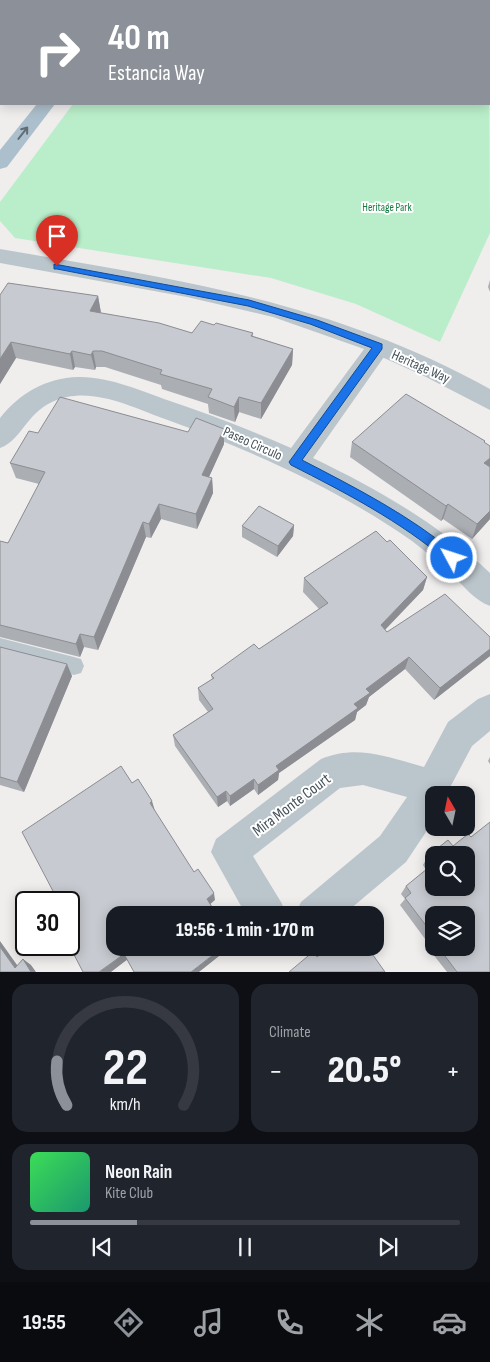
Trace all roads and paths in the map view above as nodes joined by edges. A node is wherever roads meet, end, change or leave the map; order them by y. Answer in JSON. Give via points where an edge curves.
{"nodes":[{"id":1,"x":45,"y":105,"type":"edge"},
{"id":2,"x":0,"y":163,"type":"edge"},
{"id":3,"x":0,"y":256,"type":"edge"},
{"id":4,"x":379,"y":347,"type":"junction"},
{"id":5,"x":490,"y":401,"type":"edge"},
{"id":6,"x":0,"y":438,"type":"edge"},
{"id":7,"x":295,"y":462,"type":"junction"},
{"id":8,"x":490,"y":593,"type":"edge"},
{"id":9,"x":0,"y":647,"type":"edge"},
{"id":10,"x":74,"y":666,"type":"dead end"},
{"id":11,"x":490,"y":710,"type":"edge"},
{"id":12,"x":432,"y":786,"type":"joint"},
{"id":13,"x":425,"y":800,"type":"edge"},
{"id":14,"x":262,"y":906,"type":"edge"},
{"id":15,"x":325,"y":906,"type":"edge"}],
"edges":[{"from":2,"to":1,"type":"main road","one_way":true},
{"from":3,"to":4,"type":"street","name":"Heritage Way","via":[[249,303],[313,322]]},
{"from":4,"to":5,"type":"street","name":"Heritage Way","via":[[458,382]]},
{"from":4,"to":7,"type":"street"},
{"from":6,"to":7,"type":"street","name":"Paseo Circulo","via":[[30,402],[61,388],[82,386],[163,408],[226,431]]},
{"from":7,"to":8,"type":"street","name":"Paseo Circulo","via":[[370,500],[423,534]]},
{"from":9,"to":10,"type":"lane"},
{"from":11,"to":12,"type":"street","via":[[460,734]]},
{"from":12,"to":14,"type":"street","name":"Mira Monte Court","via":[[364,768],[333,771],[229,852]]},
{"from":13,"to":15,"type":"street","via":[[393,849]]}]}
